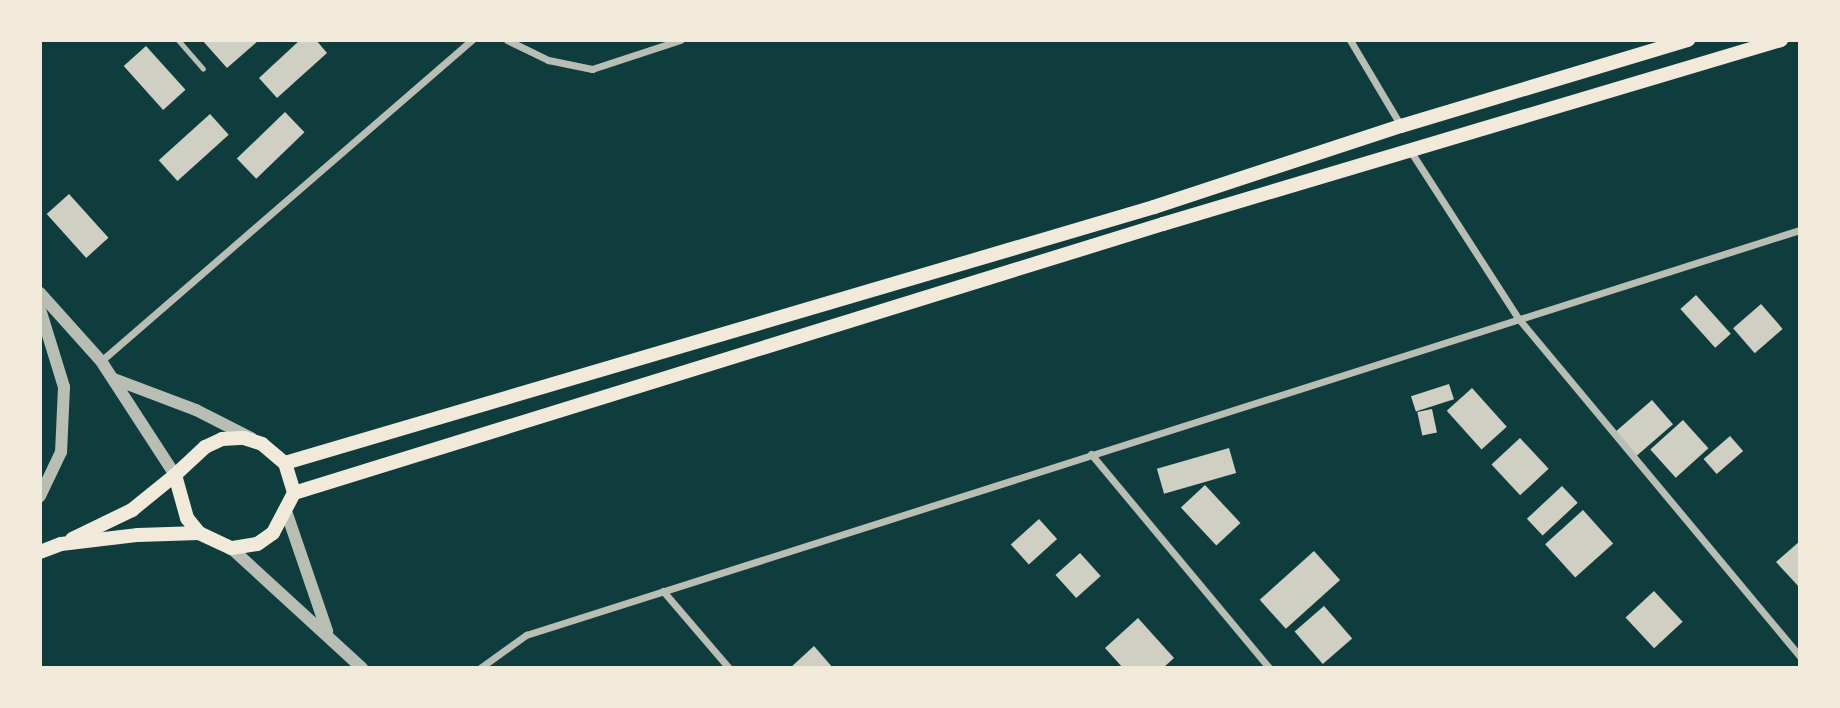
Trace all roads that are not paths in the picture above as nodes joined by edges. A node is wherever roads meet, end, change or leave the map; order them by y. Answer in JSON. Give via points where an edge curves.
{"nodes":[{"id":1,"x":178,"y":40,"type":"edge"},
{"id":2,"x":472,"y":40,"type":"edge"},
{"id":3,"x":508,"y":40,"type":"edge"},
{"id":4,"x":680,"y":40,"type":"edge"},
{"id":5,"x":1350,"y":40,"type":"edge"},
{"id":6,"x":1688,"y":40,"type":"edge"},
{"id":7,"x":1781,"y":40,"type":"edge"},
{"id":8,"x":203,"y":69,"type":"dead end"},
{"id":9,"x":1401,"y":126,"type":"junction"},
{"id":10,"x":1411,"y":152,"type":"junction"},
{"id":11,"x":1800,"y":230,"type":"edge"},
{"id":12,"x":40,"y":293,"type":"edge"},
{"id":13,"x":40,"y":309,"type":"edge"},
{"id":14,"x":1518,"y":318,"type":"junction"},
{"id":15,"x":102,"y":361,"type":"junction"},
{"id":16,"x":114,"y":379,"type":"junction"},
{"id":17,"x":262,"y":444,"type":"junction"},
{"id":18,"x":1091,"y":454,"type":"junction"},
{"id":19,"x":285,"y":464,"type":"junction"},
{"id":20,"x":175,"y":475,"type":"junction"},
{"id":21,"x":294,"y":493,"type":"junction"},
{"id":22,"x":40,"y":496,"type":"edge"},
{"id":23,"x":287,"y":514,"type":"junction"},
{"id":24,"x":199,"y":533,"type":"junction"},
{"id":25,"x":61,"y":544,"type":"junction"},
{"id":26,"x":231,"y":548,"type":"junction"},
{"id":27,"x":40,"y":552,"type":"edge"},
{"id":28,"x":663,"y":591,"type":"junction"},
{"id":29,"x":328,"y":634,"type":"junction"},
{"id":30,"x":1800,"y":656,"type":"edge"},
{"id":31,"x":362,"y":668,"type":"edge"},
{"id":32,"x":480,"y":668,"type":"edge"},
{"id":33,"x":729,"y":668,"type":"edge"},
{"id":34,"x":1269,"y":668,"type":"edge"}],
"edges":[{"from":1,"to":8,"type":"lane"},
{"from":2,"to":15,"type":"street"},
{"from":3,"to":4,"type":"street","via":[[548,60],[592,69]]},
{"from":5,"to":9,"type":"street"},
{"from":6,"to":9,"type":"main road"},
{"from":7,"to":10,"type":"main road"},
{"from":9,"to":19,"type":"main road","via":[[1154,207]]},
{"from":10,"to":14,"type":"street"},
{"from":10,"to":21,"type":"main road"},
{"from":11,"to":14,"type":"street"},
{"from":12,"to":15,"type":"street"},
{"from":13,"to":22,"type":"street","via":[[64,387],[61,452]]},
{"from":14,"to":18,"type":"street"},
{"from":14,"to":30,"type":"street"},
{"from":15,"to":16,"type":"street"},
{"from":16,"to":17,"type":"street","via":[[196,410]]},
{"from":16,"to":20,"type":"street"},
{"from":17,"to":19,"type":"main road"},
{"from":17,"to":20,"type":"main road","via":[[244,438],[222,439],[205,447]]},
{"from":18,"to":28,"type":"street"},
{"from":18,"to":34,"type":"street"},
{"from":19,"to":21,"type":"main road"},
{"from":20,"to":24,"type":"main road","via":[[187,518]]},
{"from":20,"to":25,"type":"main road","via":[[132,510]]},
{"from":21,"to":23,"type":"main road"},
{"from":23,"to":26,"type":"main road","via":[[273,533],[257,544]]},
{"from":23,"to":29,"type":"street"},
{"from":24,"to":25,"type":"main road"},
{"from":24,"to":26,"type":"main road"},
{"from":25,"to":27,"type":"main road"},
{"from":26,"to":29,"type":"street"},
{"from":28,"to":32,"type":"street","via":[[527,635]]},
{"from":28,"to":33,"type":"street"},
{"from":29,"to":31,"type":"street"}]}
